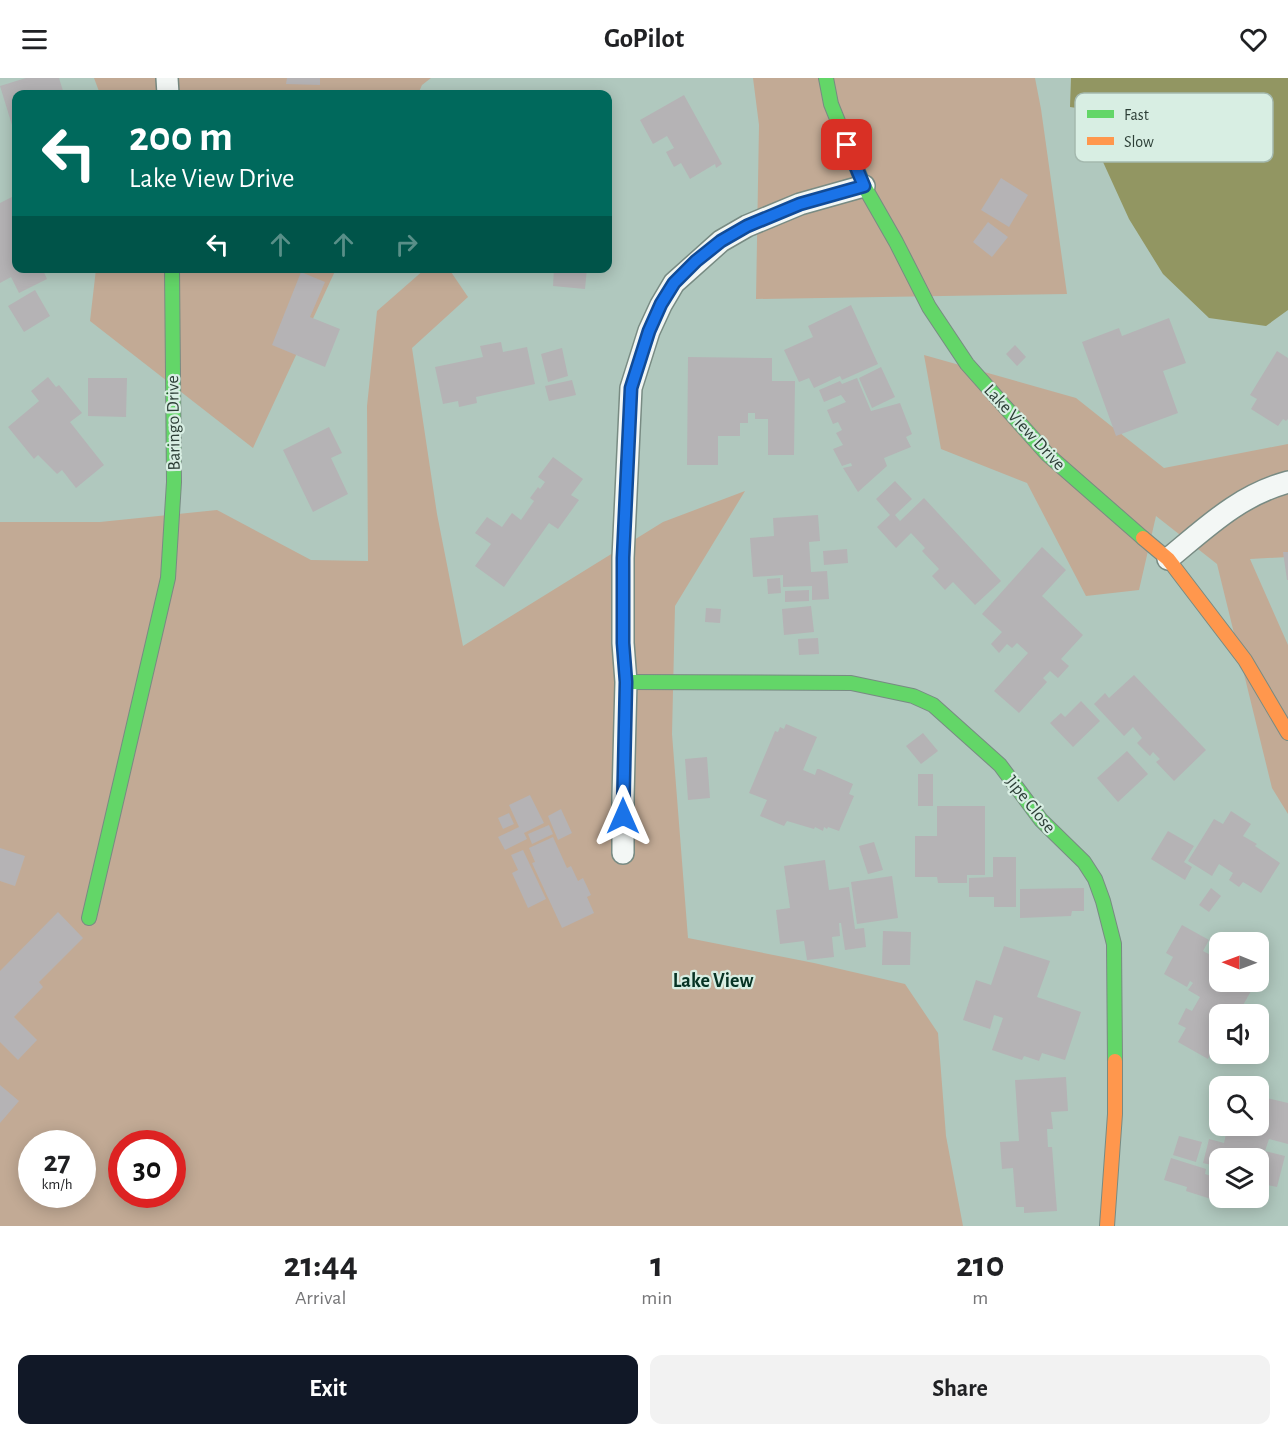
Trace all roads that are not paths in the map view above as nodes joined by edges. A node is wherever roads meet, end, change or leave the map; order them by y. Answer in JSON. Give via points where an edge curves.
{"nodes":[{"id":1,"x":826,"y":78,"type":"edge"},
{"id":2,"x":864,"y":186,"type":"junction"},
{"id":3,"x":172,"y":273,"type":"edge"},
{"id":4,"x":1288,"y":482,"type":"edge"},
{"id":5,"x":1168,"y":559,"type":"junction"},
{"id":6,"x":626,"y":682,"type":"junction"},
{"id":7,"x":1288,"y":733,"type":"edge"},
{"id":8,"x":623,"y":853,"type":"dead end"},
{"id":9,"x":89,"y":918,"type":"dead end"},
{"id":10,"x":1107,"y":1226,"type":"edge"}],
"edges":[{"from":1,"to":2,"type":"street","name":"Lake View Drive","via":[[831,104]]},
{"from":2,"to":5,"type":"street","name":"Lake View Drive","via":[[929,307],[967,364],[1047,454]]},
{"from":2,"to":6,"type":"street","via":[[800,204],[747,226],[696,261],[674,283],[661,304],[631,388],[623,558]]},
{"from":3,"to":9,"type":"street","name":"Baringo Drive","via":[[174,482],[168,578]]},
{"from":4,"to":5,"type":"street","via":[[1268,488],[1226,511]]},
{"from":5,"to":7,"type":"street","name":"Lake View Drive","via":[[1245,660]]},
{"from":6,"to":8,"type":"street"},
{"from":6,"to":10,"type":"street","name":"Jipe Close","via":[[850,683],[913,696],[933,705],[1000,765],[1041,819],[1084,862],[1095,879],[1108,918],[1114,944],[1115,1114]]}]}
